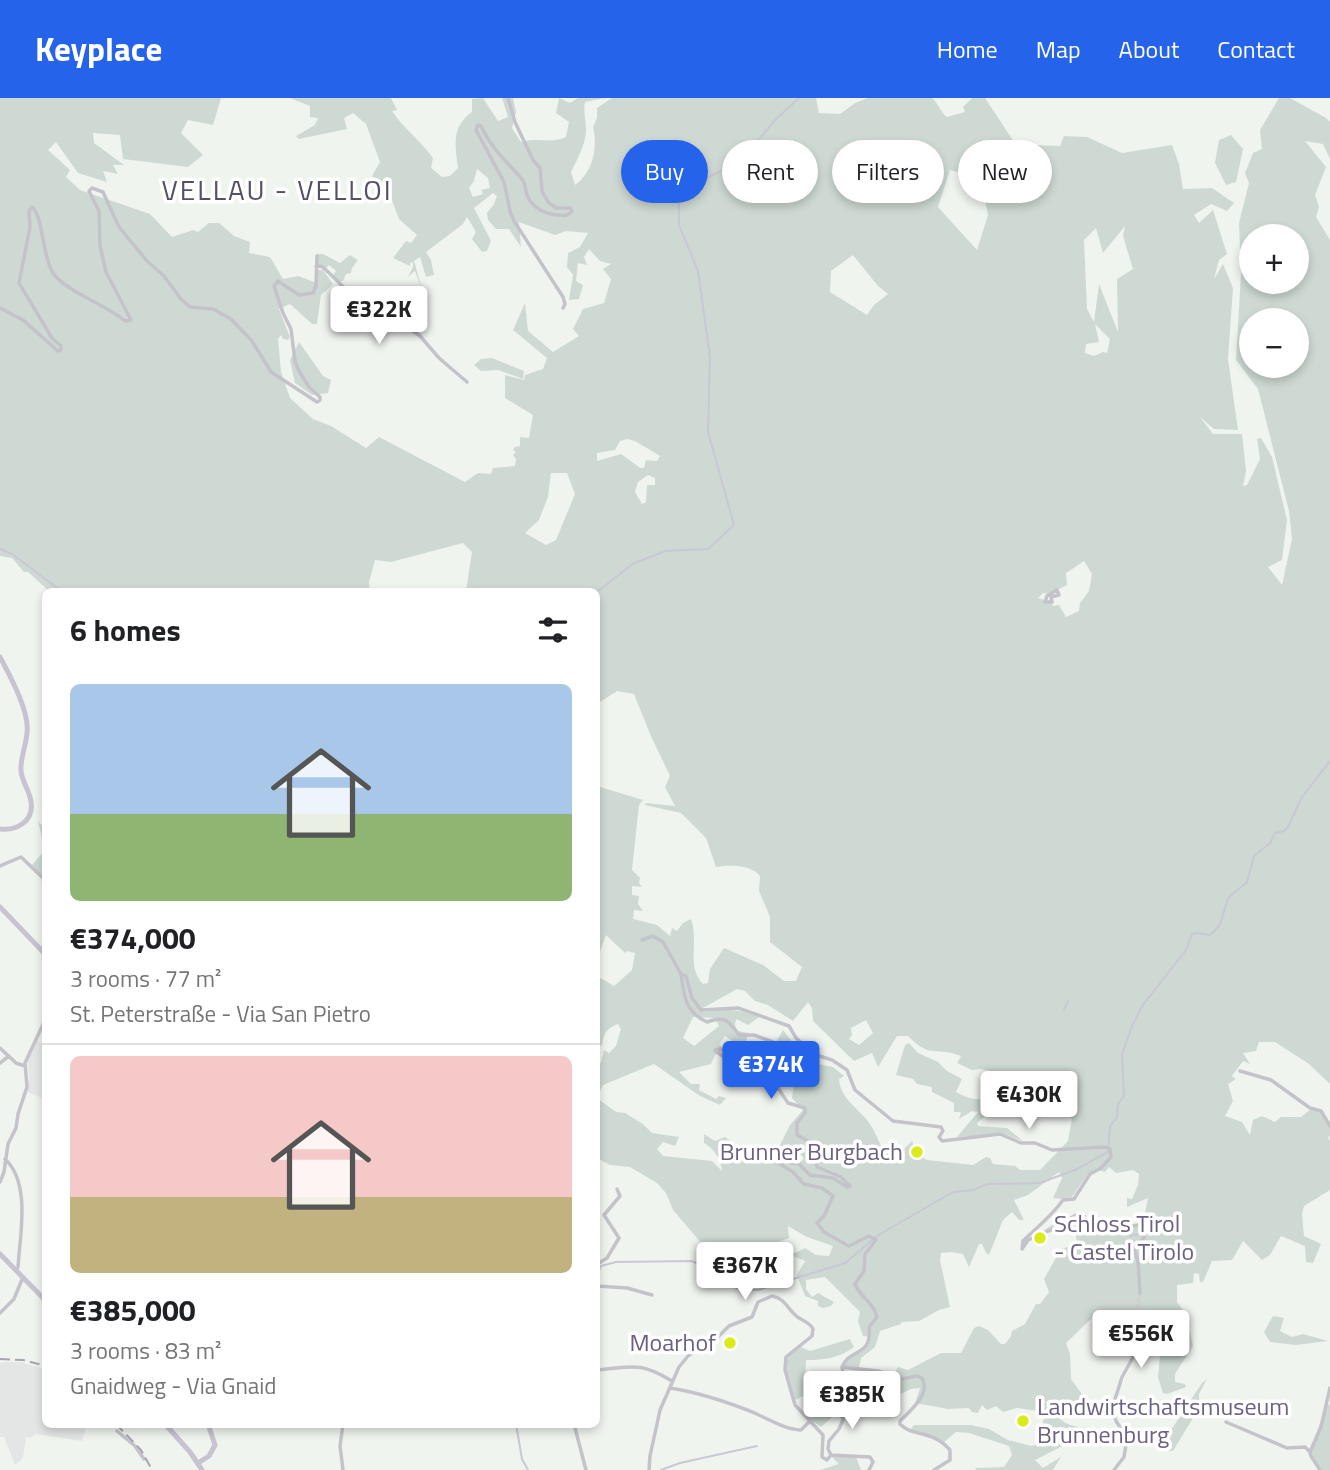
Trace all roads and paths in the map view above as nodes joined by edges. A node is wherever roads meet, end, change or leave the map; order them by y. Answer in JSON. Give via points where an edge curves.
{"nodes":[{"id":1,"x":508,"y":98,"type":"edge"},
{"id":2,"x":317,"y":256,"type":"dead end"},
{"id":3,"x":316,"y":267,"type":"junction"},
{"id":4,"x":0,"y":308,"type":"edge"},
{"id":5,"x":563,"y":308,"type":"dead end"},
{"id":6,"x":467,"y":382,"type":"dead end"},
{"id":7,"x":1052,"y":603,"type":"joint"},
{"id":8,"x":0,"y":657,"type":"edge"},
{"id":9,"x":0,"y":829,"type":"edge"},
{"id":10,"x":0,"y":866,"type":"edge"},
{"id":11,"x":42,"y":877,"type":"edge"},
{"id":12,"x":0,"y":907,"type":"edge"},
{"id":13,"x":642,"y":940,"type":"dead end"},
{"id":14,"x":42,"y":951,"type":"edge"},
{"id":15,"x":681,"y":974,"type":"junction"},
{"id":16,"x":42,"y":1027,"type":"edge"},
{"id":17,"x":0,"y":1048,"type":"edge"},
{"id":18,"x":9,"y":1056,"type":"junction"},
{"id":19,"x":0,"y":1063,"type":"edge"},
{"id":20,"x":25,"y":1066,"type":"junction"},
{"id":21,"x":1240,"y":1070,"type":"dead end"},
{"id":22,"x":1330,"y":1126,"type":"edge"},
{"id":23,"x":763,"y":1152,"type":"dead end"},
{"id":24,"x":774,"y":1155,"type":"junction"},
{"id":25,"x":5,"y":1159,"type":"junction"},
{"id":26,"x":0,"y":1182,"type":"edge"},
{"id":27,"x":617,"y":1189,"type":"dead end"},
{"id":28,"x":0,"y":1254,"type":"edge"},
{"id":29,"x":600,"y":1262,"type":"edge"},
{"id":30,"x":16,"y":1270,"type":"junction"},
{"id":31,"x":23,"y":1277,"type":"junction"},
{"id":32,"x":600,"y":1286,"type":"edge"},
{"id":33,"x":1140,"y":1293,"type":"tunnel mouth"},
{"id":34,"x":652,"y":1295,"type":"dead end"},
{"id":35,"x":42,"y":1297,"type":"edge"},
{"id":36,"x":0,"y":1313,"type":"edge"},
{"id":37,"x":1135,"y":1324,"type":"tunnel mouth"},
{"id":38,"x":842,"y":1367,"type":"junction"},
{"id":39,"x":600,"y":1370,"type":"edge"},
{"id":40,"x":672,"y":1381,"type":"junction"},
{"id":41,"x":670,"y":1388,"type":"junction"},
{"id":42,"x":1330,"y":1388,"type":"edge"},
{"id":43,"x":811,"y":1421,"type":"junction"},
{"id":44,"x":1226,"y":1422,"type":"dead end"},
{"id":45,"x":168,"y":1428,"type":"edge"},
{"id":46,"x":210,"y":1428,"type":"edge"},
{"id":47,"x":342,"y":1428,"type":"edge"},
{"id":48,"x":575,"y":1428,"type":"edge"},
{"id":49,"x":117,"y":1431,"type":"dead end"},
{"id":50,"x":1310,"y":1452,"type":"junction"},
{"id":51,"x":831,"y":1455,"type":"junction"},
{"id":52,"x":144,"y":1459,"type":"dead end"},
{"id":53,"x":198,"y":1463,"type":"junction"},
{"id":54,"x":202,"y":1470,"type":"edge"},
{"id":55,"x":343,"y":1470,"type":"edge"},
{"id":56,"x":586,"y":1470,"type":"edge"},
{"id":57,"x":649,"y":1470,"type":"edge"},
{"id":58,"x":869,"y":1470,"type":"edge"},
{"id":59,"x":934,"y":1470,"type":"edge"},
{"id":60,"x":1114,"y":1470,"type":"edge"},
{"id":61,"x":1320,"y":1470,"type":"edge"}],
"edges":[{"from":1,"to":5,"type":"street","via":[[515,122],[540,168],[544,195],[556,208],[570,208],[571,214],[544,213],[536,207],[524,182],[481,127],[476,130],[504,181],[514,221],[565,300]]},
{"from":2,"to":3,"type":"street"},
{"from":3,"to":4,"type":"street","via":[[313,293],[299,295],[278,281],[274,286],[291,329],[297,366],[320,397],[317,402],[271,372],[250,338],[231,319],[213,309],[190,307],[181,299],[119,227],[98,189],[89,191],[99,211],[102,257],[131,320],[125,321],[56,278],[32,207],[19,283],[61,350]]},
{"from":3,"to":6,"type":"street","via":[[325,269],[360,304],[381,334],[380,291],[396,319]]},
{"from":7,"to":7,"type":"street","via":[[1045,603],[1046,596],[1057,590],[1059,595],[1051,597]]},
{"from":8,"to":9,"type":"main road","via":[[26,716],[21,771],[32,804],[22,825]]},
{"from":10,"to":11,"type":"street","via":[[21,858]]},
{"from":12,"to":14,"type":"main road"},
{"from":13,"to":15,"type":"street","via":[[659,939]]},
{"from":15,"to":24,"type":"street","via":[[685,1002],[696,1016],[707,1022],[724,1020],[732,1023],[739,1035],[773,1042],[791,1065],[813,1080],[810,1083],[766,1057],[736,1058],[715,1049],[776,1085],[788,1103],[805,1108],[797,1122],[797,1136],[818,1146],[817,1167],[850,1185],[810,1175],[799,1164]]},
{"from":15,"to":33,"type":"street","via":[[701,1010],[738,1008],[789,1026],[816,1055],[847,1070],[855,1090],[893,1121],[942,1130],[942,1141],[1000,1134],[1052,1150],[1107,1148],[1111,1157],[1090,1174],[1074,1199],[1063,1200],[1023,1241],[1022,1249],[1028,1240],[1076,1214],[1085,1217],[1092,1229],[1136,1225],[1144,1236],[1134,1248]]},
{"from":16,"to":20,"type":"street"},
{"from":17,"to":18,"type":"street"},
{"from":18,"to":19,"type":"street"},
{"from":18,"to":20,"type":"street"},
{"from":20,"to":25,"type":"street","via":[[27,1087]]},
{"from":21,"to":22,"type":"street","via":[[1271,1080],[1321,1111]]},
{"from":23,"to":24,"type":"street"},
{"from":24,"to":38,"type":"street","via":[[773,1160],[804,1184],[833,1196],[817,1223],[824,1232],[849,1246],[874,1238],[855,1284],[877,1317],[870,1325],[867,1344]]},
{"from":25,"to":26,"type":"street"},
{"from":25,"to":30,"type":"street","via":[[16,1172],[21,1201]]},
{"from":27,"to":29,"type":"street","via":[[620,1196],[604,1215],[619,1238]]},
{"from":28,"to":30,"type":"main road"},
{"from":30,"to":31,"type":"main road"},
{"from":31,"to":35,"type":"main road"},
{"from":31,"to":36,"type":"street"},
{"from":32,"to":34,"type":"street"},
{"from":37,"to":60,"type":"street","via":[[1136,1352],[1112,1406],[1127,1438],[1124,1457]]},
{"from":38,"to":51,"type":"street","via":[[842,1424],[828,1444]]},
{"from":38,"to":59,"type":"street","via":[[902,1379],[922,1378],[923,1393],[900,1424],[933,1437],[950,1450],[950,1460]]},
{"from":39,"to":40,"type":"street","via":[[635,1366]]},
{"from":40,"to":41,"type":"street"},
{"from":40,"to":43,"type":"street","via":[[688,1356],[730,1326],[752,1317],[761,1299],[776,1296],[813,1329],[812,1336],[789,1353],[784,1363],[795,1405]]},
{"from":41,"to":43,"type":"street","via":[[733,1404],[787,1429],[802,1430]]},
{"from":41,"to":57,"type":"street","via":[[656,1425]]},
{"from":42,"to":50,"type":"street"},
{"from":43,"to":51,"type":"street","via":[[823,1435],[822,1457],[827,1460]]},
{"from":44,"to":50,"type":"street","via":[[1281,1446],[1305,1447]]},
{"from":45,"to":53,"type":"main road"},
{"from":46,"to":53,"type":"main road","via":[[214,1448]]},
{"from":47,"to":55,"type":"street"},
{"from":48,"to":56,"type":"street"},
{"from":49,"to":52,"type":"street"},
{"from":50,"to":61,"type":"street"},
{"from":51,"to":58,"type":"street","via":[[870,1457]]},
{"from":53,"to":54,"type":"main road"}]}
